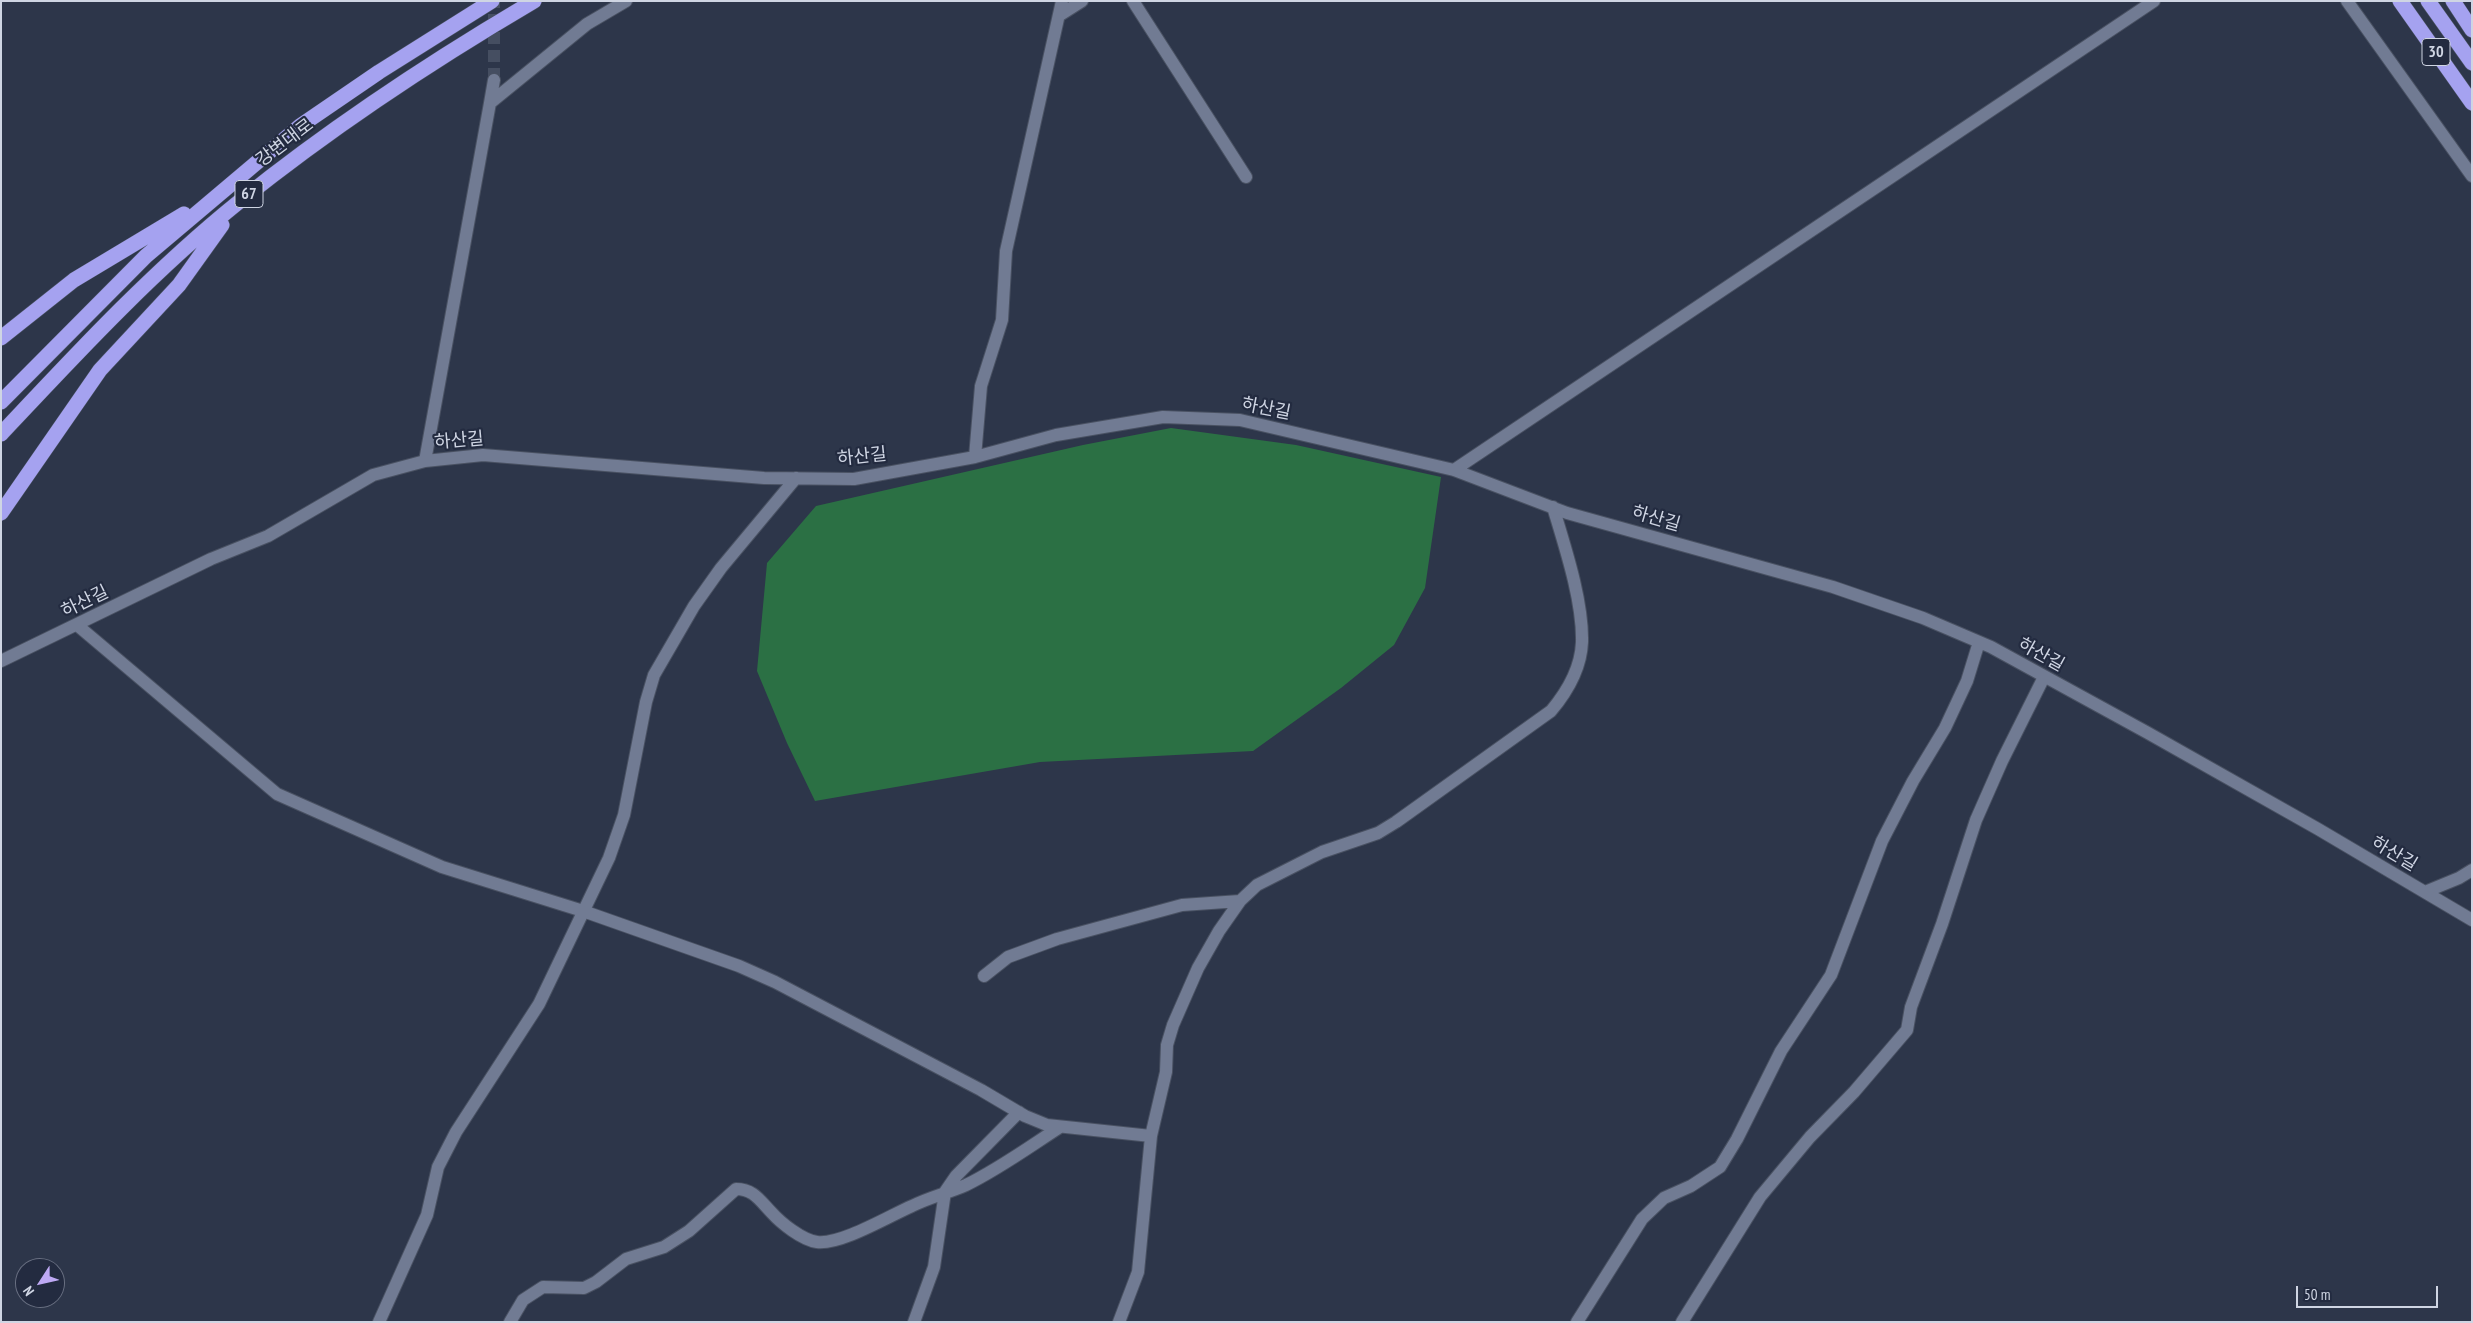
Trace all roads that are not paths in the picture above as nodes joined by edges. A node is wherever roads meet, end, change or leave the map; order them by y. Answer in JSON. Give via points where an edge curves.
{"nodes":[{"id":1,"x":492,"y":1,"type":"edge"},
{"id":2,"x":534,"y":1,"type":"edge"},
{"id":3,"x":626,"y":1,"type":"edge"},
{"id":4,"x":1062,"y":1,"type":"edge"},
{"id":5,"x":1082,"y":1,"type":"edge"},
{"id":6,"x":1133,"y":1,"type":"edge"},
{"id":7,"x":2154,"y":1,"type":"edge"},
{"id":8,"x":2347,"y":1,"type":"edge"},
{"id":9,"x":2400,"y":1,"type":"edge"},
{"id":10,"x":2428,"y":1,"type":"edge"},
{"id":11,"x":2453,"y":1,"type":"edge"},
{"id":12,"x":1060,"y":15,"type":"junction"},
{"id":13,"x":2472,"y":30,"type":"edge"},
{"id":14,"x":2472,"y":63,"type":"edge"},
{"id":15,"x":494,"y":80,"type":"tunnel mouth"},
{"id":16,"x":490,"y":103,"type":"junction"},
{"id":17,"x":2472,"y":103,"type":"edge"},
{"id":18,"x":2472,"y":176,"type":"edge"},
{"id":19,"x":1246,"y":177,"type":"dead end"},
{"id":20,"x":222,"y":192,"type":"junction"},
{"id":21,"x":239,"y":202,"type":"junction"},
{"id":22,"x":1,"y":338,"type":"edge"},
{"id":23,"x":1,"y":402,"type":"edge"},
{"id":24,"x":1,"y":434,"type":"edge"},
{"id":25,"x":975,"y":457,"type":"junction"},
{"id":26,"x":426,"y":461,"type":"junction"},
{"id":27,"x":1454,"y":470,"type":"junction"},
{"id":28,"x":796,"y":478,"type":"junction"},
{"id":29,"x":1553,"y":507,"type":"junction"},
{"id":30,"x":1,"y":512,"type":"edge"},
{"id":31,"x":77,"y":625,"type":"junction"},
{"id":32,"x":1979,"y":642,"type":"junction"},
{"id":33,"x":1,"y":660,"type":"edge"},
{"id":34,"x":2044,"y":677,"type":"junction"},
{"id":35,"x":2472,"y":870,"type":"edge"},
{"id":36,"x":2425,"y":892,"type":"junction"},
{"id":37,"x":1240,"y":901,"type":"junction"},
{"id":38,"x":583,"y":911,"type":"junction"},
{"id":39,"x":2472,"y":920,"type":"edge"},
{"id":40,"x":984,"y":976,"type":"dead end"},
{"id":41,"x":1018,"y":1112,"type":"junction"},
{"id":42,"x":1060,"y":1127,"type":"junction"},
{"id":43,"x":1151,"y":1136,"type":"junction"},
{"id":44,"x":945,"y":1192,"type":"junction"},
{"id":45,"x":379,"y":1322,"type":"edge"},
{"id":46,"x":510,"y":1322,"type":"edge"},
{"id":47,"x":914,"y":1322,"type":"edge"},
{"id":48,"x":1119,"y":1322,"type":"edge"},
{"id":49,"x":1577,"y":1322,"type":"edge"},
{"id":50,"x":1682,"y":1322,"type":"edge"}],
"edges":[{"from":1,"to":20,"type":"highway","name":"강변대로","number":"67","via":[[300,126]]},
{"from":2,"to":21,"type":"highway","name":"강변대로","number":"67","via":[[395,88],[313,144]]},
{"from":3,"to":16,"type":"street","via":[[587,24]]},
{"from":4,"to":12,"type":"street"},
{"from":5,"to":12,"type":"street"},
{"from":6,"to":19,"type":"street"},
{"from":7,"to":27,"type":"street"},
{"from":8,"to":18,"type":"street"},
{"from":9,"to":17,"type":"highway","number":"30"},
{"from":10,"to":14,"type":"highway","number":"30"},
{"from":11,"to":13,"type":"highway"},
{"from":12,"to":25,"type":"street","via":[[1006,251],[1002,320],[980,386]]},
{"from":15,"to":16,"type":"street"},
{"from":16,"to":26,"type":"street"},
{"from":20,"to":22,"type":"highway","via":[[74,280]]},
{"from":20,"to":23,"type":"highway","name":"강변대로","number":"67","via":[[146,256]]},
{"from":21,"to":24,"type":"highway","name":"강변대로","number":"67","via":[[105,323]]},
{"from":21,"to":30,"type":"highway","via":[[178,285],[100,370]]},
{"from":25,"to":27,"type":"street","name":"하산길","via":[[1056,435],[1163,417],[1240,420]]},
{"from":25,"to":28,"type":"street","name":"하산길","via":[[854,479]]},
{"from":26,"to":28,"type":"street","name":"하산길","via":[[483,455]]},
{"from":26,"to":31,"type":"street","name":"하산길","via":[[373,474],[268,536],[211,559]]},
{"from":27,"to":29,"type":"street","name":"하산길"},
{"from":28,"to":38,"type":"street","via":[[710,583],[654,675],[624,815],[609,858]]},
{"from":29,"to":32,"type":"street","name":"하산길","via":[[1833,587],[1923,618]]},
{"from":29,"to":37,"type":"street","via":[[1568,559],[1582,643],[1567,691],[1551,711],[1396,822],[1378,833],[1322,852],[1286,870],[1257,885]]},
{"from":31,"to":33,"type":"street","name":"하산길"},
{"from":31,"to":38,"type":"street","via":[[277,794],[442,867]]},
{"from":32,"to":34,"type":"street","name":"하산길"},
{"from":32,"to":49,"type":"street","via":[[1967,681],[1945,728],[1882,840],[1831,975],[1781,1051],[1720,1167],[1691,1186],[1664,1198],[1642,1219]]},
{"from":34,"to":36,"type":"street","name":"하산길","via":[[2301,819]]},
{"from":34,"to":50,"type":"street","via":[[1976,820],[1911,1007],[1907,1030],[1760,1197]]},
{"from":35,"to":36,"type":"street"},
{"from":36,"to":39,"type":"street","name":"하산길"},
{"from":37,"to":40,"type":"street","via":[[1182,905],[1057,939],[1008,957]]},
{"from":37,"to":43,"type":"street","via":[[1198,968],[1173,1025]]},
{"from":38,"to":41,"type":"street","via":[[739,966],[775,982]]},
{"from":38,"to":45,"type":"street","via":[[539,1004],[456,1132],[438,1166],[427,1215]]},
{"from":41,"to":42,"type":"street"},
{"from":41,"to":44,"type":"street","via":[[956,1176]]},
{"from":42,"to":43,"type":"street"},
{"from":42,"to":44,"type":"street","via":[[997,1169]]},
{"from":43,"to":48,"type":"street","via":[[1138,1272]]},
{"from":44,"to":46,"type":"street","via":[[870,1227],[816,1242],[773,1215],[756,1194],[746,1189],[736,1190],[688,1232],[664,1247],[626,1259],[584,1288],[543,1288],[523,1300]]},
{"from":44,"to":47,"type":"street","via":[[934,1267]]}]}
